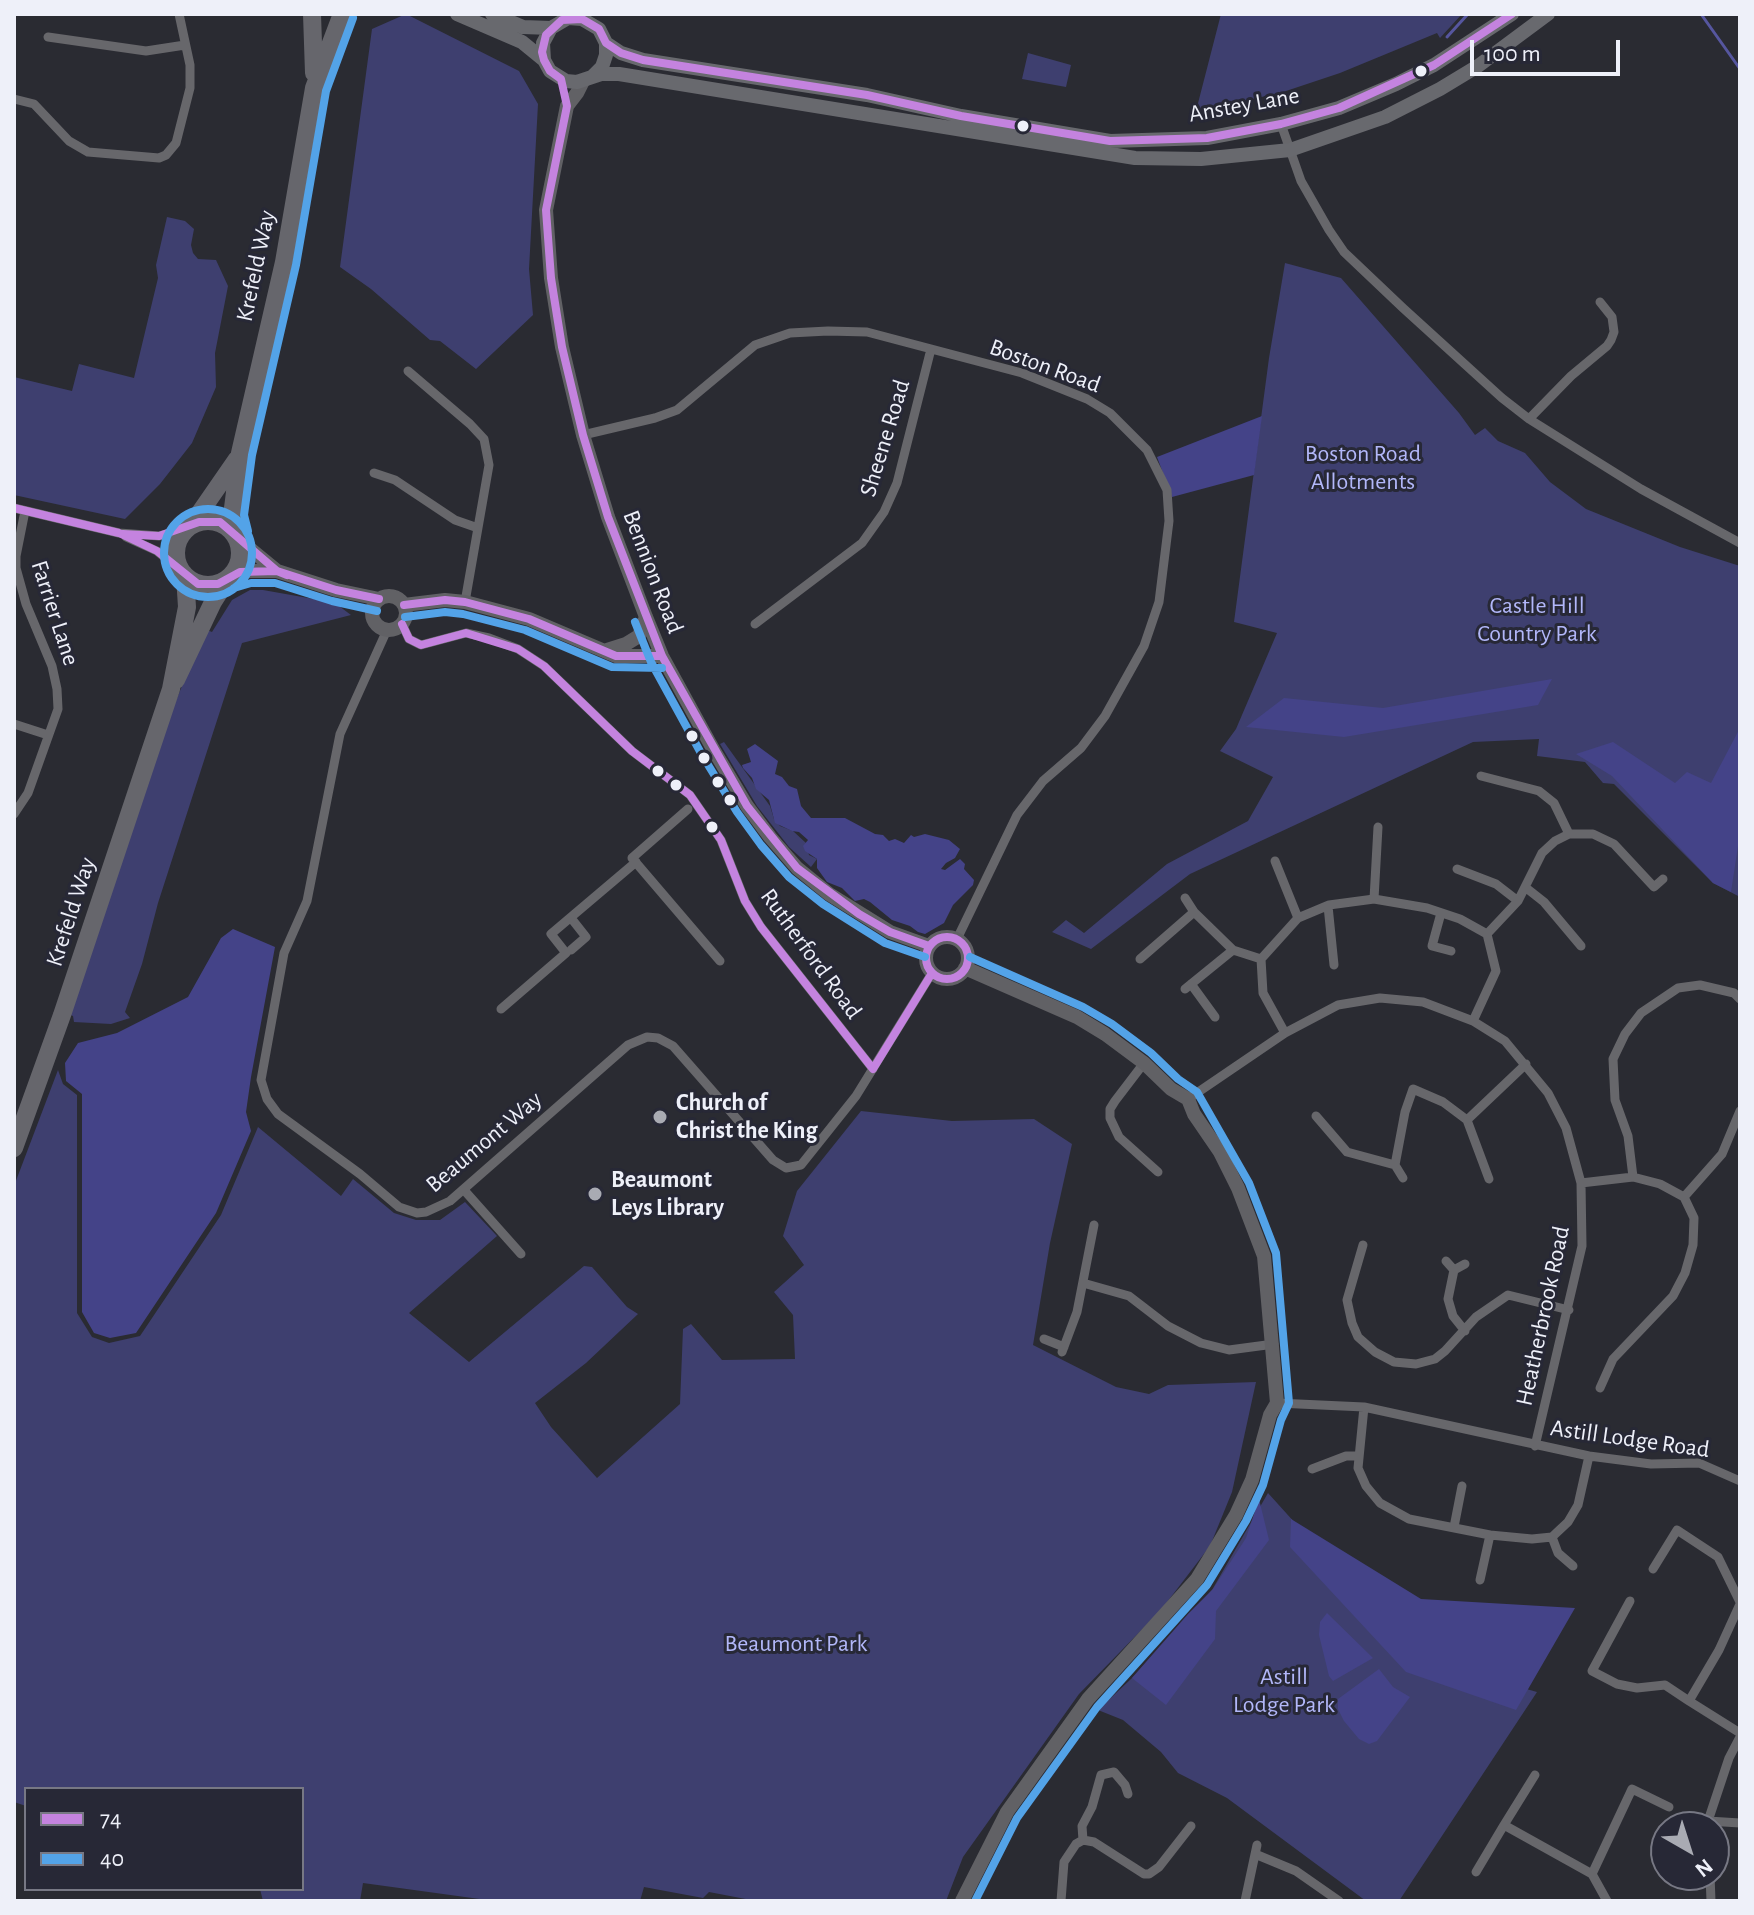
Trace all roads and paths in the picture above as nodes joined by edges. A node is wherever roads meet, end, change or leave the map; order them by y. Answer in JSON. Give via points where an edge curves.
{"nodes":[{"id":1,"x":179,"y":14,"type":"edge"},
{"id":2,"x":312,"y":14,"type":"edge"},
{"id":3,"x":342,"y":14,"type":"edge"},
{"id":4,"x":457,"y":14,"type":"edge"},
{"id":5,"x":492,"y":14,"type":"edge"},
{"id":6,"x":1512,"y":14,"type":"edge"},
{"id":7,"x":1548,"y":14,"type":"edge"},
{"id":8,"x":551,"y":28,"type":"junction"},
{"id":9,"x":48,"y":37,"type":"dead end"},
{"id":10,"x":606,"y":43,"type":"junction"},
{"id":11,"x":185,"y":45,"type":"junction"},
{"id":12,"x":544,"y":60,"type":"junction"},
{"id":13,"x":561,"y":79,"type":"junction"},
{"id":14,"x":588,"y":79,"type":"junction"},
{"id":15,"x":314,"y":88,"type":"junction"},
{"id":16,"x":14,"y":99,"type":"edge"},
{"id":17,"x":567,"y":106,"type":"junction"},
{"id":18,"x":1281,"y":124,"type":"junction"},
{"id":19,"x":1290,"y":150,"type":"junction"},
{"id":20,"x":1600,"y":302,"type":"dead end"},
{"id":21,"x":931,"y":349,"type":"junction"},
{"id":22,"x":408,"y":371,"type":"dead end"},
{"id":23,"x":1529,"y":419,"type":"junction"},
{"id":24,"x":583,"y":435,"type":"junction"},
{"id":25,"x":240,"y":453,"type":"junction"},
{"id":26,"x":374,"y":473,"type":"dead end"},
{"id":27,"x":19,"y":510,"type":"edge"},
{"id":28,"x":190,"y":526,"type":"junction"},
{"id":29,"x":478,"y":528,"type":"junction"},
{"id":30,"x":119,"y":533,"type":"junction"},
{"id":31,"x":237,"y":536,"type":"junction"},
{"id":32,"x":1740,"y":543,"type":"edge"},
{"id":33,"x":277,"y":571,"type":"junction"},
{"id":34,"x":183,"y":573,"type":"junction"},
{"id":35,"x":229,"y":578,"type":"junction"},
{"id":36,"x":465,"y":602,"type":"junction"},
{"id":37,"x":26,"y":604,"type":"junction"},
{"id":38,"x":375,"y":604,"type":"junction"},
{"id":39,"x":404,"y":605,"type":"junction"},
{"id":40,"x":14,"y":609,"type":"edge"},
{"id":41,"x":646,"y":617,"type":"junction"},
{"id":42,"x":402,"y":624,"type":"junction"},
{"id":43,"x":755,"y":624,"type":"dead end"},
{"id":44,"x":387,"y":630,"type":"junction"},
{"id":45,"x":603,"y":651,"type":"junction"},
{"id":46,"x":662,"y":656,"type":"junction"},
{"id":47,"x":171,"y":689,"type":"junction"},
{"id":48,"x":14,"y":724,"type":"edge"},
{"id":49,"x":48,"y":735,"type":"junction"},
{"id":50,"x":1481,"y":776,"type":"dead end"},
{"id":51,"x":688,"y":809,"type":"dead end"},
{"id":52,"x":14,"y":814,"type":"edge"},
{"id":53,"x":1378,"y":827,"type":"dead end"},
{"id":54,"x":1569,"y":834,"type":"junction"},
{"id":55,"x":1275,"y":861,"type":"dead end"},
{"id":56,"x":636,"y":862,"type":"junction"},
{"id":57,"x":1457,"y":869,"type":"dead end"},
{"id":58,"x":1663,"y":879,"type":"dead end"},
{"id":59,"x":1525,"y":887,"type":"junction"},
{"id":60,"x":1185,"y":898,"type":"dead end"},
{"id":61,"x":1374,"y":899,"type":"junction"},
{"id":62,"x":1518,"y":901,"type":"junction"},
{"id":63,"x":1328,"y":906,"type":"junction"},
{"id":64,"x":1194,"y":912,"type":"junction"},
{"id":65,"x":1441,"y":913,"type":"junction"},
{"id":66,"x":571,"y":918,"type":"junction"},
{"id":67,"x":1298,"y":918,"type":"junction"},
{"id":68,"x":1487,"y":934,"type":"junction"},
{"id":69,"x":957,"y":939,"type":"junction"},
{"id":70,"x":929,"y":946,"type":"junction"},
{"id":71,"x":1581,"y":946,"type":"dead end"},
{"id":72,"x":571,"y":950,"type":"dead end"},
{"id":73,"x":1233,"y":950,"type":"junction"},
{"id":74,"x":1451,"y":951,"type":"dead end"},
{"id":75,"x":1140,"y":959,"type":"dead end"},
{"id":76,"x":1261,"y":959,"type":"junction"},
{"id":77,"x":720,"y":961,"type":"dead end"},
{"id":78,"x":1334,"y":965,"type":"dead end"},
{"id":79,"x":965,"y":968,"type":"junction"},
{"id":80,"x":932,"y":973,"type":"junction"},
{"id":81,"x":1740,"y":999,"type":"edge"},
{"id":82,"x":501,"y":1009,"type":"dead end"},
{"id":83,"x":1215,"y":1017,"type":"dead end"},
{"id":84,"x":1473,"y":1021,"type":"junction"},
{"id":85,"x":1285,"y":1033,"type":"junction"},
{"id":86,"x":1144,"y":1063,"type":"junction"},
{"id":87,"x":1526,"y":1064,"type":"junction"},
{"id":88,"x":873,"y":1069,"type":"junction"},
{"id":89,"x":1188,"y":1099,"type":"junction"},
{"id":90,"x":1740,"y":1111,"type":"edge"},
{"id":91,"x":1316,"y":1116,"type":"dead end"},
{"id":92,"x":1467,"y":1120,"type":"junction"},
{"id":93,"x":14,"y":1148,"type":"edge"},
{"id":94,"x":1395,"y":1165,"type":"junction"},
{"id":95,"x":1158,"y":1172,"type":"dead end"},
{"id":96,"x":1633,"y":1177,"type":"junction"},
{"id":97,"x":1403,"y":1178,"type":"dead end"},
{"id":98,"x":1489,"y":1179,"type":"dead end"},
{"id":99,"x":1581,"y":1183,"type":"junction"},
{"id":100,"x":464,"y":1190,"type":"junction"},
{"id":101,"x":1684,"y":1197,"type":"junction"},
{"id":102,"x":1094,"y":1225,"type":"dead end"},
{"id":103,"x":1363,"y":1245,"type":"dead end"},
{"id":104,"x":521,"y":1254,"type":"dead end"},
{"id":105,"x":1446,"y":1261,"type":"dead end"},
{"id":106,"x":1465,"y":1264,"type":"dead end"},
{"id":107,"x":1454,"y":1270,"type":"junction"},
{"id":108,"x":1083,"y":1283,"type":"junction"},
{"id":109,"x":1569,"y":1310,"type":"junction"},
{"id":110,"x":1465,"y":1331,"type":"junction"},
{"id":111,"x":1044,"y":1339,"type":"dead end"},
{"id":112,"x":1274,"y":1344,"type":"junction"},
{"id":113,"x":1600,"y":1388,"type":"dead end"},
{"id":114,"x":1277,"y":1403,"type":"junction"},
{"id":115,"x":1364,"y":1407,"type":"junction"},
{"id":116,"x":1535,"y":1446,"type":"junction"},
{"id":117,"x":1358,"y":1456,"type":"junction"},
{"id":118,"x":1589,"y":1456,"type":"junction"},
{"id":119,"x":1312,"y":1469,"type":"dead end"},
{"id":120,"x":1740,"y":1481,"type":"edge"},
{"id":121,"x":1462,"y":1486,"type":"dead end"},
{"id":122,"x":1454,"y":1527,"type":"junction"},
{"id":123,"x":1490,"y":1535,"type":"junction"},
{"id":124,"x":1552,"y":1537,"type":"junction"},
{"id":125,"x":1573,"y":1566,"type":"dead end"},
{"id":126,"x":1653,"y":1569,"type":"dead end"},
{"id":127,"x":1480,"y":1580,"type":"dead end"},
{"id":128,"x":1630,"y":1601,"type":"dead end"},
{"id":129,"x":1740,"y":1603,"type":"edge"},
{"id":130,"x":1689,"y":1701,"type":"junction"},
{"id":131,"x":1740,"y":1735,"type":"edge"},
{"id":132,"x":1535,"y":1775,"type":"dead end"},
{"id":133,"x":1128,"y":1794,"type":"dead end"},
{"id":134,"x":1669,"y":1807,"type":"dead end"},
{"id":135,"x":1712,"y":1811,"type":"edge"},
{"id":136,"x":1504,"y":1825,"type":"junction"},
{"id":137,"x":1191,"y":1826,"type":"dead end"},
{"id":138,"x":1083,"y":1840,"type":"junction"},
{"id":139,"x":1476,"y":1872,"type":"dead end"},
{"id":140,"x":1592,"y":1874,"type":"junction"},
{"id":141,"x":965,"y":1896,"type":"edge"},
{"id":142,"x":1061,"y":1901,"type":"edge"},
{"id":143,"x":1245,"y":1901,"type":"edge"},
{"id":144,"x":1339,"y":1901,"type":"edge"},
{"id":145,"x":1607,"y":1901,"type":"edge"}],
"edges":[{"from":1,"to":11,"type":"street"},
{"from":2,"to":15,"type":"highway","name":"Krefeld Way"},
{"from":3,"to":15,"type":"highway","name":"Krefeld Way"},
{"from":4,"to":12,"type":"main road","via":[[522,42]]},
{"from":5,"to":8,"type":"main road","via":[[523,27]]},
{"from":6,"to":18,"type":"main road","name":"Anstey Lane","via":[[1396,84]]},
{"from":7,"to":19,"type":"main road","name":"Anstey Lane","via":[[1440,89],[1385,117]]},
{"from":8,"to":10,"type":"main road","via":[[562,20],[582,19],[599,29]]},
{"from":8,"to":12,"type":"main road","via":[[543,43]]},
{"from":9,"to":11,"type":"street","via":[[146,51]]},
{"from":10,"to":14,"type":"main road","via":[[602,67]]},
{"from":10,"to":18,"type":"main road","name":"Anstey Lane","via":[[643,60],[1110,141],[1207,138]]},
{"from":11,"to":16,"type":"street","via":[[190,88],[176,143],[159,158],[77,148],[34,104]]},
{"from":12,"to":13,"type":"main road"},
{"from":13,"to":14,"type":"main road","name":"Anstey Lane"},
{"from":13,"to":17,"type":"street","name":"Bennion Road"},
{"from":14,"to":17,"type":"street","name":"Bennion Road"},
{"from":14,"to":19,"type":"main road","name":"Anstey Lane","via":[[619,74],[1135,158],[1201,159]]},
{"from":15,"to":25,"type":"highway","name":"Krefeld Way","via":[[284,262]]},
{"from":17,"to":24,"type":"street","name":"Bennion Road","via":[[546,210],[547,245],[562,347]]},
{"from":18,"to":19,"type":"street"},
{"from":19,"to":23,"type":"street","via":[[1306,191],[1344,252]]},
{"from":20,"to":23,"type":"street","via":[[1612,317],[1611,340]]},
{"from":21,"to":24,"type":"street","name":"Boston Road","via":[[867,332],[790,333],[755,345],[677,410]]},
{"from":21,"to":43,"type":"street","name":"Sheene Road","via":[[897,483],[884,512],[862,543]]},
{"from":21,"to":69,"type":"street","name":"Boston Road","via":[[1022,373],[1110,413],[1147,450],[1169,501],[1159,602],[1144,646],[1081,748],[1043,781],[1017,815]]},
{"from":22,"to":29,"type":"street","via":[[484,439],[489,465]]},
{"from":23,"to":32,"type":"street"},
{"from":24,"to":41,"type":"street","name":"Bennion Road"},
{"from":25,"to":28,"type":"highway","name":"Krefeld Way"},
{"from":25,"to":31,"type":"highway","name":"Krefeld Way","via":[[232,516]]},
{"from":26,"to":29,"type":"street"},
{"from":27,"to":30,"type":"street"},
{"from":27,"to":37,"type":"street","name":"Farrier Lane","via":[[16,556]]},
{"from":28,"to":30,"type":"street","via":[[159,536]]},
{"from":28,"to":31,"type":"highway","via":[[211,520]]},
{"from":28,"to":34,"type":"highway","via":[[177,545]]},
{"from":29,"to":36,"type":"street"},
{"from":30,"to":34,"type":"street","via":[[157,551]]},
{"from":31,"to":33,"type":"street"},
{"from":31,"to":35,"type":"highway","via":[[240,563]]},
{"from":33,"to":35,"type":"street","via":[[240,572]]},
{"from":33,"to":38,"type":"street"},
{"from":34,"to":35,"type":"highway","via":[[209,586]]},
{"from":34,"to":47,"type":"highway","name":"Krefeld Way","via":[[187,607]]},
{"from":35,"to":47,"type":"highway","name":"Krefeld Way"},
{"from":36,"to":39,"type":"street"},
{"from":36,"to":45,"type":"street","via":[[529,619]]},
{"from":37,"to":40,"type":"street"},
{"from":37,"to":49,"type":"street","name":"Farrier Lane","via":[[57,689],[58,709]]},
{"from":38,"to":39,"type":"street","via":[[389,595]]},
{"from":38,"to":44,"type":"street","via":[[375,622]]},
{"from":39,"to":42,"type":"street"},
{"from":41,"to":45,"type":"street","via":[[639,636]]},
{"from":41,"to":46,"type":"street","name":"Bennion Road"},
{"from":42,"to":44,"type":"street"},
{"from":42,"to":88,"type":"street","name":"Rutherford Road","via":[[409,639],[421,645],[466,633],[518,649],[690,795],[721,840],[761,927]]},
{"from":44,"to":100,"type":"street","name":"Beaumont Way","via":[[340,734],[307,901],[284,953],[261,1080],[278,1114],[399,1207],[426,1212]]},
{"from":45,"to":46,"type":"street"},
{"from":46,"to":70,"type":"street","name":"Bennion Road","via":[[747,806],[797,868],[869,920]]},
{"from":47,"to":93,"type":"highway","name":"Krefeld Way"},
{"from":48,"to":49,"type":"street"},
{"from":49,"to":52,"type":"street","name":"Farrier Lane","via":[[28,793]]},
{"from":50,"to":54,"type":"street","via":[[1539,791],[1554,803]]},
{"from":51,"to":56,"type":"street","via":[[632,858]]},
{"from":53,"to":61,"type":"street"},
{"from":54,"to":58,"type":"street","via":[[1593,834],[1614,844],[1654,887]]},
{"from":54,"to":59,"type":"street","via":[[1542,853]]},
{"from":55,"to":67,"type":"street"},
{"from":56,"to":66,"type":"street"},
{"from":56,"to":77,"type":"street"},
{"from":57,"to":62,"type":"street","via":[[1496,884]]},
{"from":59,"to":62,"type":"street"},
{"from":59,"to":71,"type":"street"},
{"from":60,"to":64,"type":"street"},
{"from":61,"to":63,"type":"street"},
{"from":61,"to":65,"type":"street"},
{"from":62,"to":68,"type":"street"},
{"from":63,"to":67,"type":"street"},
{"from":63,"to":78,"type":"street"},
{"from":64,"to":73,"type":"street"},
{"from":64,"to":75,"type":"street"},
{"from":65,"to":68,"type":"street"},
{"from":65,"to":74,"type":"street","via":[[1432,946]]},
{"from":66,"to":72,"type":"street","via":[[586,937]]},
{"from":66,"to":82,"type":"street","via":[[551,934],[566,953]]},
{"from":67,"to":76,"type":"street"},
{"from":68,"to":84,"type":"street","via":[[1496,971]]},
{"from":69,"to":70,"type":"street","via":[[939,938]]},
{"from":69,"to":79,"type":"street","via":[[968,955]]},
{"from":70,"to":80,"type":"street","via":[[926,960]]},
{"from":73,"to":76,"type":"street"},
{"from":73,"to":83,"type":"street","via":[[1188,987]]},
{"from":76,"to":85,"type":"street","via":[[1263,993]]},
{"from":79,"to":80,"type":"street","via":[[950,979]]},
{"from":79,"to":86,"type":"street","via":[[1077,1017]]},
{"from":80,"to":88,"type":"street","name":"Beaumont Way"},
{"from":81,"to":96,"type":"street","via":[[1700,985],[1678,988],[1641,1013],[1625,1034],[1613,1059],[1615,1100],[1628,1136]]},
{"from":84,"to":85,"type":"street","name":"Heatherbrook Road","via":[[1423,1002],[1380,998],[1338,1005]]},
{"from":84,"to":87,"type":"street","name":"Heatherbrook Road","via":[[1505,1041]]},
{"from":85,"to":89,"type":"street","name":"Heatherbrook Road"},
{"from":86,"to":89,"type":"street"},
{"from":86,"to":95,"type":"street","via":[[1110,1109],[1110,1118],[1119,1137]]},
{"from":87,"to":92,"type":"street"},
{"from":87,"to":99,"type":"street","name":"Heatherbrook Road","via":[[1566,1128]]},
{"from":88,"to":100,"type":"street","name":"Beaumont Way","via":[[808,1158],[786,1168],[773,1160],[673,1046],[647,1037],[628,1045]]},
{"from":89,"to":112,"type":"street","via":[[1238,1188],[1264,1256]]},
{"from":90,"to":101,"type":"street","via":[[1722,1154]]},
{"from":91,"to":94,"type":"street","via":[[1347,1152]]},
{"from":92,"to":94,"type":"street","via":[[1413,1089]]},
{"from":92,"to":98,"type":"street"},
{"from":94,"to":97,"type":"street"},
{"from":96,"to":99,"type":"street"},
{"from":96,"to":101,"type":"street"},
{"from":99,"to":109,"type":"street","name":"Heatherbrook Road","via":[[1582,1246]]},
{"from":100,"to":104,"type":"street"},
{"from":101,"to":113,"type":"street","via":[[1694,1218],[1685,1273],[1673,1296],[1613,1359]]},
{"from":102,"to":108,"type":"street"},
{"from":103,"to":110,"type":"street","via":[[1347,1300],[1358,1337],[1375,1352],[1394,1362],[1416,1364],[1435,1359]]},
{"from":105,"to":107,"type":"street"},
{"from":106,"to":107,"type":"street"},
{"from":107,"to":110,"type":"street","via":[[1448,1299]]},
{"from":108,"to":111,"type":"street","via":[[1063,1350]]},
{"from":108,"to":112,"type":"street","via":[[1129,1296],[1201,1343],[1229,1350]]},
{"from":109,"to":110,"type":"street","via":[[1508,1295]]},
{"from":109,"to":116,"type":"street","name":"Heatherbrook Road"},
{"from":112,"to":114,"type":"street"},
{"from":114,"to":115,"type":"street","name":"Astill Lodge Road"},
{"from":114,"to":141,"type":"street","via":[[1252,1480],[1197,1579],[1088,1699],[1007,1812]]},
{"from":115,"to":116,"type":"street","name":"Astill Lodge Road"},
{"from":115,"to":117,"type":"street"},
{"from":116,"to":118,"type":"street","name":"Astill Lodge Road"},
{"from":117,"to":119,"type":"street"},
{"from":117,"to":122,"type":"street","via":[[1366,1486],[1380,1503],[1409,1519]]},
{"from":118,"to":120,"type":"street","name":"Astill Lodge Road","via":[[1651,1464],[1699,1463]]},
{"from":118,"to":124,"type":"street","via":[[1578,1505]]},
{"from":121,"to":122,"type":"street"},
{"from":122,"to":123,"type":"street"},
{"from":123,"to":124,"type":"street"},
{"from":123,"to":127,"type":"street"},
{"from":124,"to":125,"type":"street","via":[[1558,1553]]},
{"from":126,"to":129,"type":"street","via":[[1677,1530],[1718,1557]]},
{"from":128,"to":130,"type":"street","via":[[1592,1671],[1637,1688],[1665,1685]]},
{"from":129,"to":130,"type":"street"},
{"from":130,"to":131,"type":"street"},
{"from":131,"to":135,"type":"street"},
{"from":132,"to":136,"type":"street"},
{"from":133,"to":138,"type":"street","via":[[1114,1772],[1101,1775],[1082,1826]]},
{"from":134,"to":140,"type":"street","via":[[1632,1789]]},
{"from":136,"to":139,"type":"street"},
{"from":136,"to":140,"type":"street"},
{"from":137,"to":138,"type":"street","via":[[1149,1874]]},
{"from":138,"to":142,"type":"street","via":[[1066,1856]]},
{"from":140,"to":145,"type":"street"},
{"from":143,"to":144,"type":"street","via":[[1256,1850]]}]}
